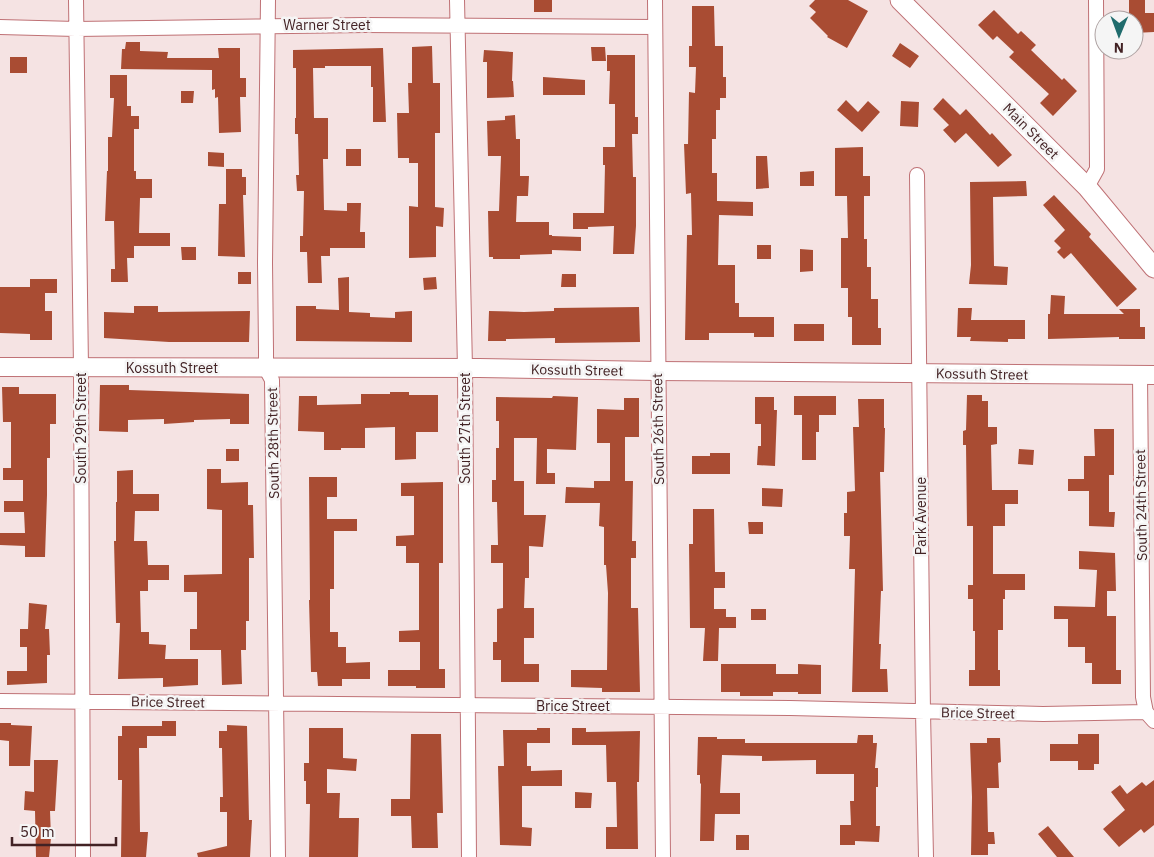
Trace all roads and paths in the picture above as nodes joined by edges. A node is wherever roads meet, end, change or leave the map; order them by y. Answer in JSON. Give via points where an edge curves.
{"nodes":[{"id":1,"x":76,"y":0,"type":"edge"},
{"id":2,"x":268,"y":0,"type":"edge"},
{"id":3,"x":457,"y":0,"type":"edge"},
{"id":4,"x":655,"y":0,"type":"edge"},
{"id":5,"x":900,"y":0,"type":"edge"},
{"id":6,"x":1096,"y":0,"type":"edge"},
{"id":7,"x":269,"y":25,"type":"junction"},
{"id":8,"x":457,"y":26,"type":"junction"},
{"id":9,"x":0,"y":27,"type":"edge"},
{"id":10,"x":655,"y":27,"type":"junction"},
{"id":11,"x":76,"y":29,"type":"junction"},
{"id":12,"x":917,"y":175,"type":"dead end"},
{"id":13,"x":1087,"y":187,"type":"junction"},
{"id":14,"x":1154,"y":268,"type":"edge"},
{"id":15,"x":0,"y":368,"type":"edge"},
{"id":16,"x":81,"y":368,"type":"junction"},
{"id":17,"x":465,"y":368,"type":"junction"},
{"id":18,"x":266,"y":369,"type":"junction"},
{"id":19,"x":657,"y":371,"type":"junction"},
{"id":20,"x":920,"y":374,"type":"junction"},
{"id":21,"x":1147,"y":375,"type":"edge"},
{"id":22,"x":0,"y":701,"type":"edge"},
{"id":23,"x":82,"y":702,"type":"junction"},
{"id":24,"x":277,"y":703,"type":"junction"},
{"id":25,"x":467,"y":705,"type":"junction"},
{"id":26,"x":662,"y":707,"type":"junction"},
{"id":27,"x":923,"y":712,"type":"junction"},
{"id":28,"x":1150,"y":716,"type":"edge"},
{"id":29,"x":83,"y":857,"type":"edge"},
{"id":30,"x":278,"y":857,"type":"edge"},
{"id":31,"x":469,"y":857,"type":"edge"},
{"id":32,"x":663,"y":857,"type":"edge"},
{"id":33,"x":926,"y":857,"type":"edge"}],
"edges":[{"from":1,"to":11,"type":"street","name":"South 29th Street"},
{"from":2,"to":7,"type":"street","name":"South 28th Street"},
{"from":3,"to":8,"type":"street","name":"South 27th Street"},
{"from":4,"to":10,"type":"street","name":"South 26th Street"},
{"from":5,"to":13,"type":"main road","name":"Main Street"},
{"from":6,"to":13,"type":"street","via":[[1097,169]]},
{"from":7,"to":8,"type":"street","name":"Warner Street"},
{"from":7,"to":11,"type":"street","name":"Warner Street"},
{"from":7,"to":18,"type":"street","name":"South 28th Street"},
{"from":8,"to":10,"type":"street","name":"Warner Street"},
{"from":8,"to":17,"type":"street","name":"South 27th Street"},
{"from":9,"to":11,"type":"street","name":"Warner Street"},
{"from":10,"to":19,"type":"street","name":"South 26th Street"},
{"from":11,"to":16,"type":"street","name":"South 29th Street"},
{"from":12,"to":20,"type":"street","name":"Park Avenue"},
{"from":13,"to":14,"type":"main road","name":"Main Street"},
{"from":15,"to":16,"type":"street","name":"Kossuth Street"},
{"from":16,"to":18,"type":"street","name":"Kossuth Street"},
{"from":16,"to":23,"type":"street","name":"South 29th Street"},
{"from":17,"to":18,"type":"street","name":"Kossuth Street"},
{"from":17,"to":19,"type":"street","name":"Kossuth Street"},
{"from":17,"to":25,"type":"street","name":"South 27th Street"},
{"from":18,"to":24,"type":"street","name":"South 28th Street","via":[[272,380]]},
{"from":19,"to":20,"type":"street","name":"Kossuth Street"},
{"from":19,"to":26,"type":"street","name":"South 26th Street"},
{"from":20,"to":21,"type":"street","name":"Kossuth Street"},
{"from":20,"to":27,"type":"street","name":"Park Avenue"},
{"from":21,"to":28,"type":"street","name":"South 24th Street","via":[[1143,697]]},
{"from":22,"to":23,"type":"street","name":"Brice Street"},
{"from":23,"to":24,"type":"street","name":"Brice Street"},
{"from":23,"to":29,"type":"street","name":"South 29th Street"},
{"from":24,"to":25,"type":"street","name":"Brice Street"},
{"from":24,"to":30,"type":"street","name":"South 28th Street"},
{"from":25,"to":26,"type":"street","name":"Brice Street"},
{"from":25,"to":31,"type":"street","name":"South 27th Street"},
{"from":26,"to":27,"type":"street","name":"Brice Street"},
{"from":26,"to":32,"type":"street","name":"South 26th Street"},
{"from":27,"to":28,"type":"street","name":"Brice Street"},
{"from":27,"to":33,"type":"street","name":"Park Avenue"}]}
